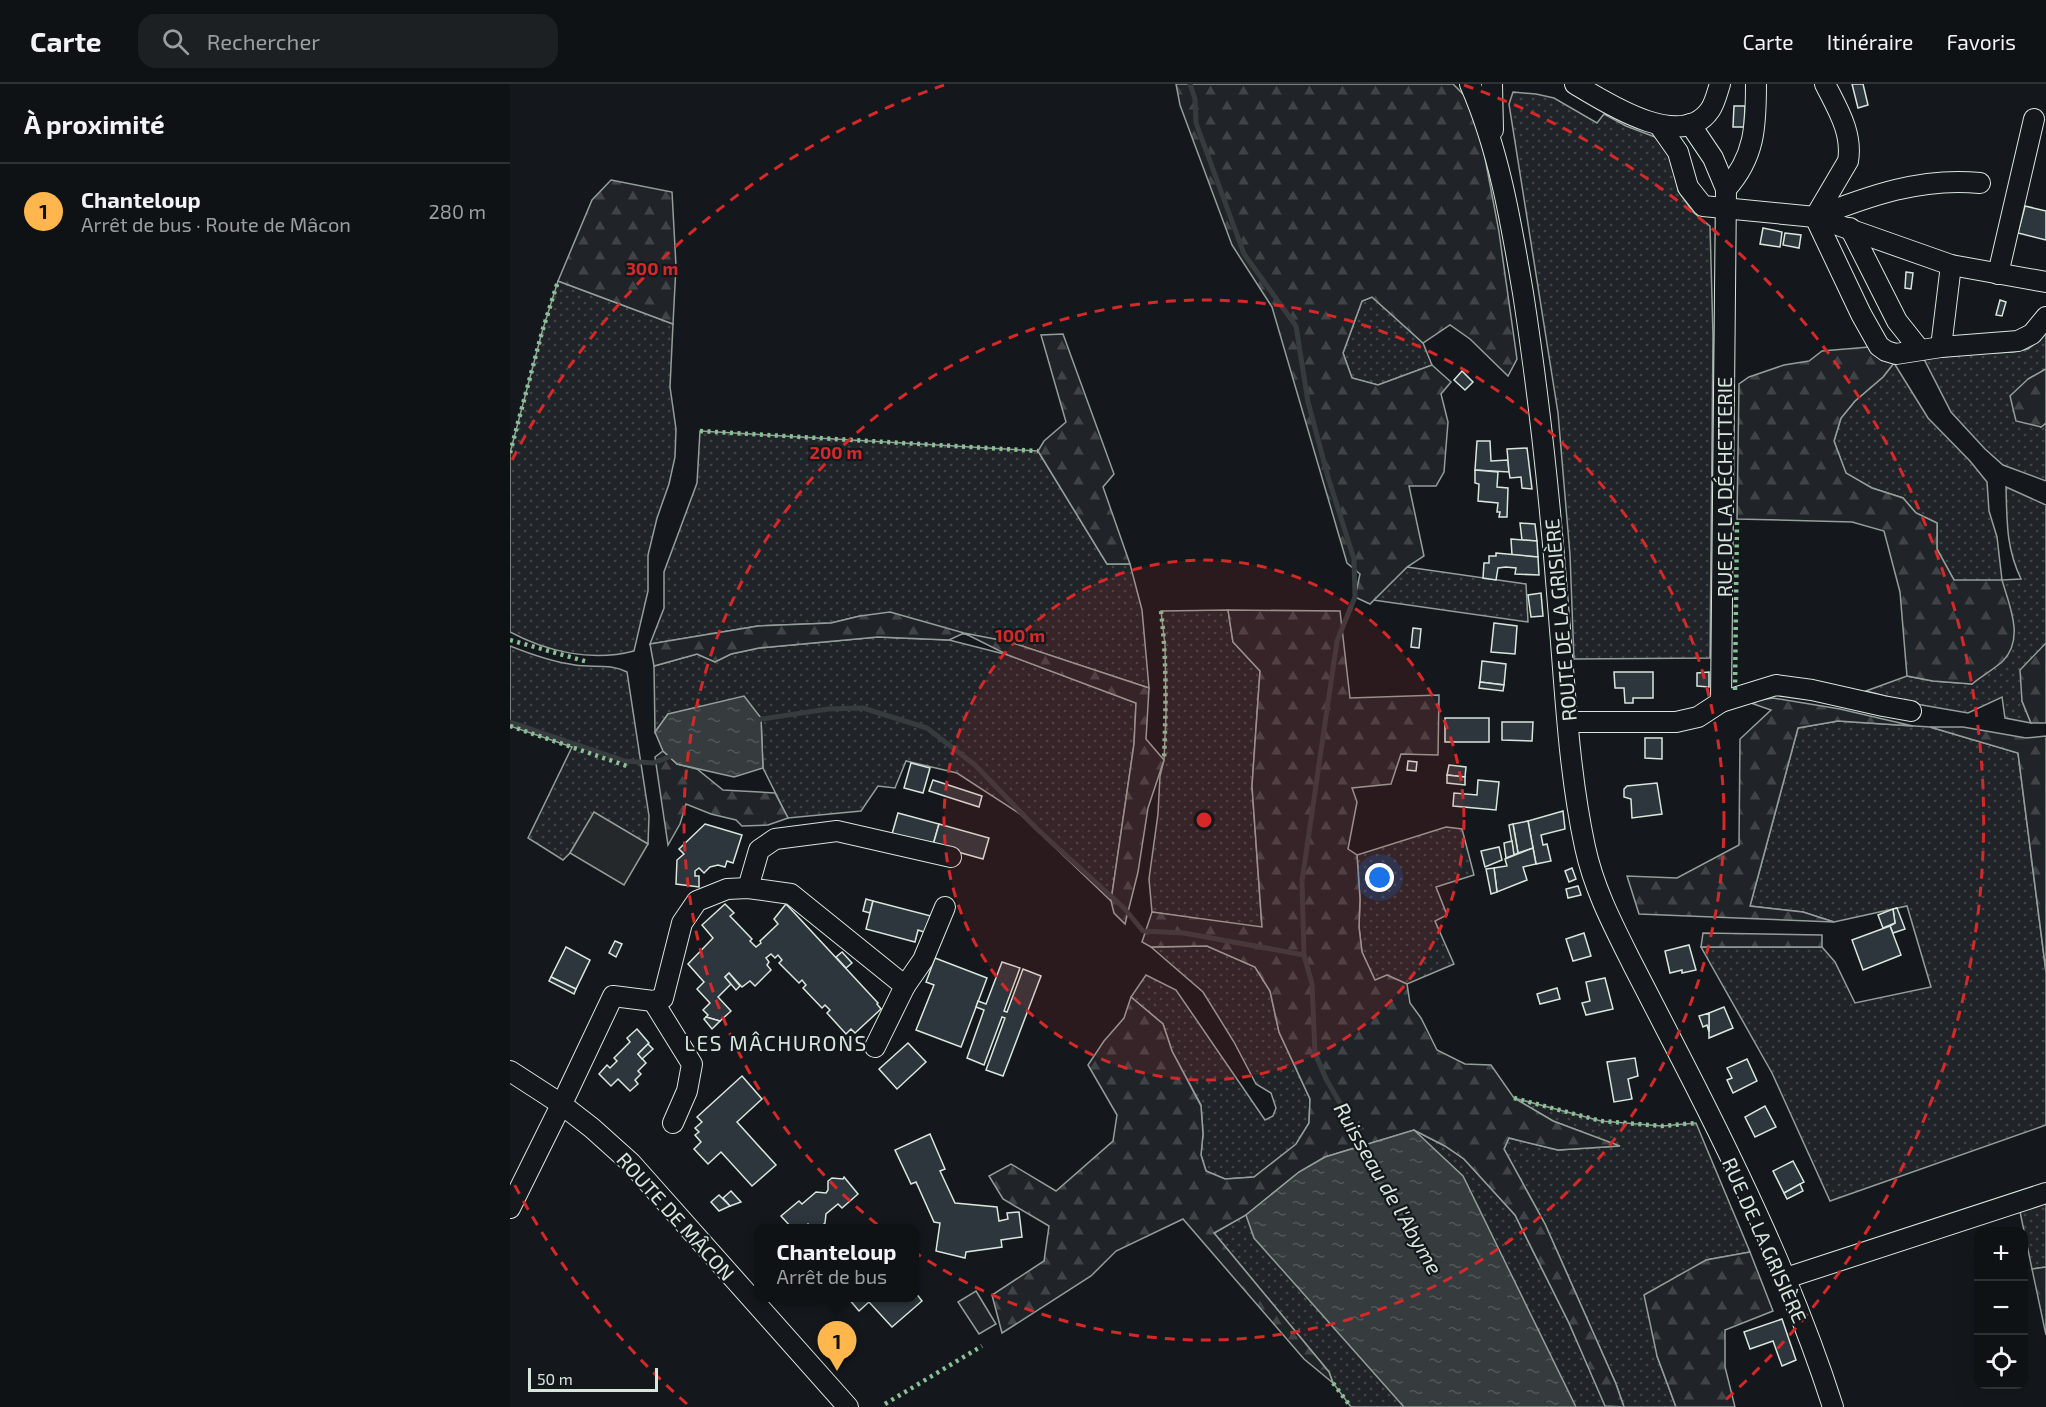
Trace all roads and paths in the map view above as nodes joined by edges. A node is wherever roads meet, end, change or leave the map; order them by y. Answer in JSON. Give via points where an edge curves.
{"nodes":[{"id":1,"x":1470,"y":84,"type":"edge"},
{"id":2,"x":1492,"y":84,"type":"edge"},
{"id":3,"x":1575,"y":84,"type":"edge"},
{"id":4,"x":1720,"y":84,"type":"edge"},
{"id":5,"x":1756,"y":84,"type":"edge"},
{"id":6,"x":1824,"y":84,"type":"edge"},
{"id":7,"x":2034,"y":119,"type":"dead end"},
{"id":8,"x":1690,"y":124,"type":"junction"},
{"id":9,"x":1659,"y":125,"type":"junction"},
{"id":10,"x":1493,"y":145,"type":"junction"},
{"id":11,"x":1980,"y":183,"type":"dead end"},
{"id":12,"x":1726,"y":199,"type":"junction"},
{"id":13,"x":1815,"y":217,"type":"junction"},
{"id":14,"x":1850,"y":228,"type":"junction"},
{"id":15,"x":1951,"y":265,"type":"junction"},
{"id":16,"x":1998,"y":274,"type":"junction"},
{"id":17,"x":2046,"y":282,"type":"edge"},
{"id":18,"x":2046,"y":317,"type":"edge"},
{"id":19,"x":1941,"y":347,"type":"junction"},
{"id":20,"x":1920,"y":350,"type":"junction"},
{"id":21,"x":1721,"y":702,"type":"junction"},
{"id":22,"x":1911,"y":711,"type":"dead end"},
{"id":23,"x":1568,"y":723,"type":"junction"},
{"id":24,"x":951,"y":858,"type":"dead end"},
{"id":25,"x":748,"y":888,"type":"junction"},
{"id":26,"x":945,"y":907,"type":"dead end"},
{"id":27,"x":905,"y":986,"type":"junction"},
{"id":28,"x":653,"y":1001,"type":"junction"},
{"id":29,"x":875,"y":1047,"type":"dead end"},
{"id":30,"x":510,"y":1071,"type":"edge"},
{"id":31,"x":1690,"y":1075,"type":"joint"},
{"id":32,"x":561,"y":1104,"type":"junction"},
{"id":33,"x":673,"y":1123,"type":"dead end"},
{"id":34,"x":2046,"y":1193,"type":"edge"},
{"id":35,"x":510,"y":1208,"type":"edge"},
{"id":36,"x":1786,"y":1278,"type":"junction"},
{"id":37,"x":754,"y":1301,"type":"edge"},
{"id":38,"x":755,"y":1302,"type":"edge"},
{"id":39,"x":848,"y":1407,"type":"edge"},
{"id":40,"x":1833,"y":1407,"type":"edge"}],
"edges":[{"from":1,"to":10,"type":"street","name":"ROUTE DE LA GRISIÈRE"},
{"from":2,"to":10,"type":"street","name":"ROUTE DE LA GRISIÈRE"},
{"from":3,"to":9,"type":"street","via":[[1636,118]]},
{"from":4,"to":8,"type":"street","via":[[1710,111]]},
{"from":5,"to":12,"type":"street","via":[[1753,139]]},
{"from":6,"to":13,"type":"street","via":[[1845,126],[1850,152]]},
{"from":7,"to":16,"type":"street"},
{"from":8,"to":9,"type":"street"},
{"from":8,"to":12,"type":"street","name":"RUE DE LA DÉCHETTERIE","via":[[1713,159]]},
{"from":9,"to":12,"type":"street","via":[[1678,152],[1688,187],[1696,199],[1703,206]]},
{"from":10,"to":23,"type":"street","name":"ROUTE DE LA GRISIÈRE","via":[[1531,344],[1552,523]]},
{"from":11,"to":13,"type":"street","via":[[1918,185],[1863,198]]},
{"from":12,"to":13,"type":"street"},
{"from":12,"to":21,"type":"street","name":"RUE DE LA DÉCHETTERIE"},
{"from":13,"to":14,"type":"street"},
{"from":13,"to":20,"type":"street","via":[[1879,346],[1896,354]]},
{"from":14,"to":15,"type":"street"},
{"from":14,"to":20,"type":"street","via":[[1897,321]]},
{"from":15,"to":16,"type":"street"},
{"from":15,"to":19,"type":"street"},
{"from":16,"to":17,"type":"street"},
{"from":18,"to":19,"type":"street","via":[[2032,334],[2018,341]]},
{"from":19,"to":20,"type":"street"},
{"from":21,"to":22,"type":"street","via":[[1776,686]]},
{"from":21,"to":23,"type":"street","via":[[1698,717],[1676,722]]},
{"from":23,"to":31,"type":"street","name":"ROUTE DE LA GRISIÈRE","via":[[1585,850],[1602,902]]},
{"from":24,"to":25,"type":"street","via":[[837,831],[775,839],[759,850]]},
{"from":25,"to":27,"type":"street","via":[[792,894]]},
{"from":25,"to":28,"type":"street","via":[[727,889],[697,901],[682,923],[663,998]]},
{"from":26,"to":27,"type":"street","via":[[923,960]]},
{"from":27,"to":29,"type":"street"},
{"from":28,"to":32,"type":"street","via":[[613,996]]},
{"from":28,"to":33,"type":"street","via":[[692,1064],[687,1091]]},
{"from":30,"to":32,"type":"street","name":"ROUTE DE MÂCON"},
{"from":31,"to":36,"type":"street","name":"RUE DE LA GRISIÈRE"},
{"from":32,"to":35,"type":"street"},
{"from":32,"to":37,"type":"street","name":"ROUTE DE MÂCON","via":[[631,1163]]},
{"from":34,"to":36,"type":"street"},
{"from":36,"to":40,"type":"street","name":"RUE DE LA GRISIÈRE"},
{"from":38,"to":39,"type":"street","name":"ROUTE DE MÂCON"}]}
